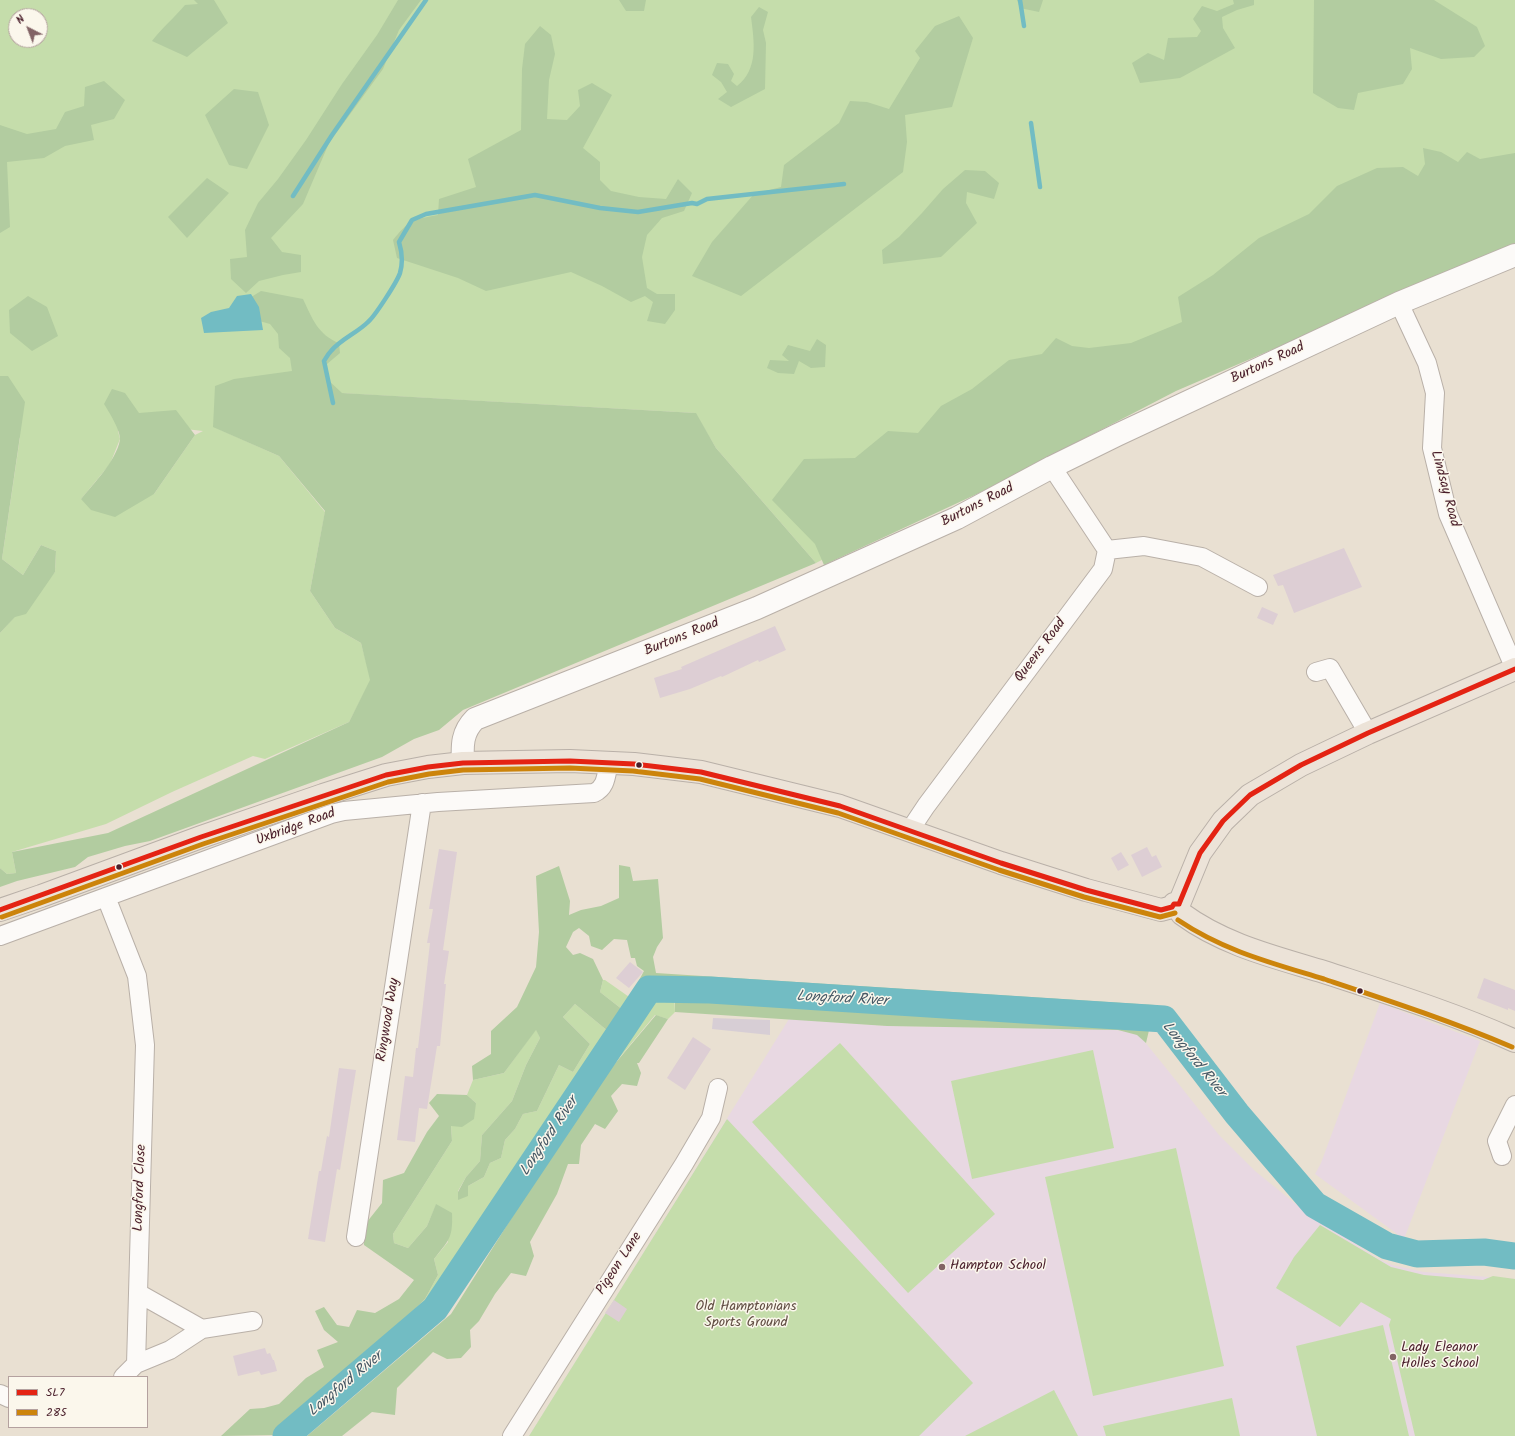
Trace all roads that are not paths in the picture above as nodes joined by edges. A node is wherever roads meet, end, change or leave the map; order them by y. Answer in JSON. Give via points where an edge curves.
{"nodes":[{"id":1,"x":1515,"y":255,"type":"edge"},
{"id":2,"x":1399,"y":303,"type":"junction"},
{"id":3,"x":1052,"y":467,"type":"junction"},
{"id":4,"x":1107,"y":550,"type":"junction"},
{"id":5,"x":1258,"y":587,"type":"dead end"},
{"id":6,"x":1515,"y":669,"type":"edge"},
{"id":7,"x":1316,"y":672,"type":"dead end"},
{"id":8,"x":1368,"y":734,"type":"junction"},
{"id":9,"x":609,"y":762,"type":"junction"},
{"id":10,"x":463,"y":763,"type":"junction"},
{"id":11,"x":422,"y":803,"type":"junction"},
{"id":12,"x":910,"y":830,"type":"junction"},
{"id":13,"x":106,"y":897,"type":"junction"},
{"id":14,"x":1178,"y":908,"type":"junction"},
{"id":15,"x":0,"y":910,"type":"edge"},
{"id":16,"x":0,"y":936,"type":"edge"},
{"id":17,"x":1515,"y":1041,"type":"edge"},
{"id":18,"x":718,"y":1088,"type":"dead end"},
{"id":19,"x":1515,"y":1105,"type":"edge"},
{"id":20,"x":1502,"y":1156,"type":"dead end"},
{"id":21,"x":356,"y":1237,"type":"dead end"},
{"id":22,"x":138,"y":1293,"type":"junction"},
{"id":23,"x":253,"y":1321,"type":"dead end"},
{"id":24,"x":202,"y":1329,"type":"junction"},
{"id":25,"x":136,"y":1364,"type":"junction"},
{"id":26,"x":124,"y":1376,"type":"edge"},
{"id":27,"x":512,"y":1436,"type":"edge"}],
"edges":[{"from":1,"to":2,"type":"street","name":"Burtons Road"},
{"from":2,"to":3,"type":"street","name":"Burtons Road"},
{"from":2,"to":6,"type":"street","name":"Lindsay Road","via":[[1427,364],[1435,393],[1432,448],[1448,514]]},
{"from":3,"to":4,"type":"street"},
{"from":3,"to":10,"type":"street","name":"Burtons Road","via":[[957,518],[757,608],[475,719],[465,733],[462,744]]},
{"from":4,"to":5,"type":"street","via":[[1144,546],[1202,556]]},
{"from":4,"to":12,"type":"street","name":"Queens Road","via":[[1103,569]]},
{"from":6,"to":8,"type":"main road"},
{"from":7,"to":8,"type":"street","via":[[1330,668]]},
{"from":8,"to":14,"type":"main road","via":[[1300,765],[1250,795],[1223,821],[1200,853]]},
{"from":9,"to":10,"type":"main road","name":"Uxbridge Road"},
{"from":9,"to":11,"type":"street","name":"Uxbridge Road","via":[[604,784],[601,790],[594,793]]},
{"from":9,"to":12,"type":"main road","name":"Uxbridge Road","via":[[701,772],[840,806]]},
{"from":10,"to":15,"type":"main road","name":"Uxbridge Road","via":[[428,766],[386,775],[323,795]]},
{"from":11,"to":13,"type":"street","name":"Uxbridge Road","via":[[331,814]]},
{"from":11,"to":21,"type":"street","name":"Ringwood Way"},
{"from":12,"to":14,"type":"main road","name":"Uxbridge Road","via":[[1086,890],[1161,910]]},
{"from":13,"to":16,"type":"street","name":"Uxbridge Road"},
{"from":13,"to":22,"type":"street","name":"Longford Close","via":[[137,976],[145,1045]]},
{"from":14,"to":17,"type":"main road","via":[[1199,926],[1247,948],[1368,986]]},
{"from":18,"to":27,"type":"street","name":"Pigeon Lane","via":[[711,1118],[684,1164]]},
{"from":19,"to":20,"type":"street","via":[[1497,1141]]},
{"from":22,"to":24,"type":"street"},
{"from":22,"to":25,"type":"street","name":"Longford Close"},
{"from":23,"to":24,"type":"street"},
{"from":24,"to":25,"type":"street","via":[[170,1350]]},
{"from":25,"to":26,"type":"street"}]}
